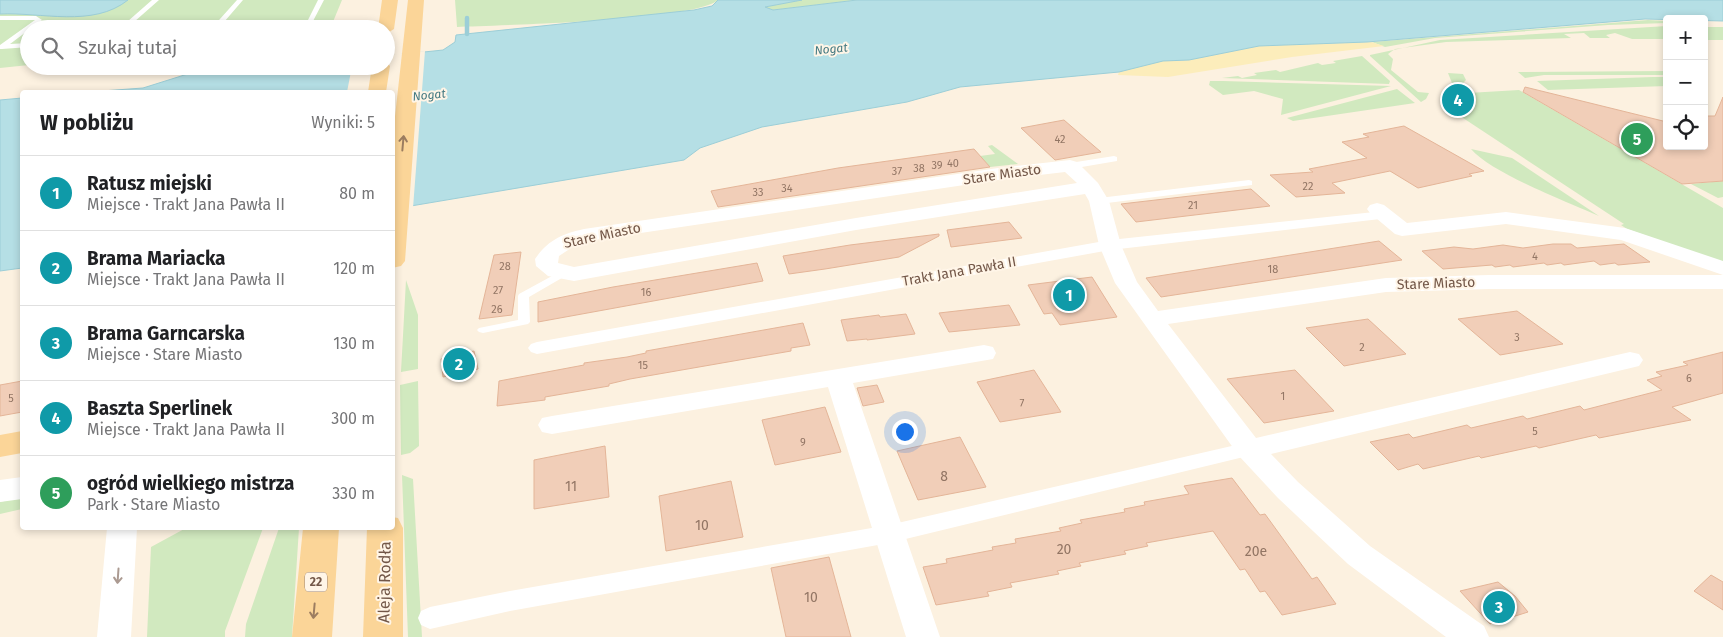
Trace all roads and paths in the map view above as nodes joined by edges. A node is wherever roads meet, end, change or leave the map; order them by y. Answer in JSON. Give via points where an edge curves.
{"nodes":[{"id":1,"x":156,"y":0,"type":"edge"},
{"id":2,"x":240,"y":0,"type":"edge"},
{"id":3,"x":321,"y":0,"type":"edge"},
{"id":4,"x":390,"y":0,"type":"edge"},
{"id":5,"x":416,"y":0,"type":"edge"},
{"id":6,"x":0,"y":18,"type":"edge"},
{"id":7,"x":39,"y":20,"type":"edge"},
{"id":8,"x":133,"y":20,"type":"edge"},
{"id":9,"x":222,"y":20,"type":"edge"},
{"id":10,"x":311,"y":20,"type":"edge"},
{"id":11,"x":387,"y":20,"type":"edge"},
{"id":12,"x":20,"y":34,"type":"edge"},
{"id":13,"x":20,"y":46,"type":"edge"},
{"id":14,"x":1,"y":47,"type":"edge"},
{"id":15,"x":380,"y":75,"type":"edge"},
{"id":16,"x":377,"y":90,"type":"edge"},
{"id":17,"x":1114,"y":160,"type":"dead end"},
{"id":18,"x":1070,"y":166,"type":"junction"},
{"id":19,"x":1250,"y":183,"type":"dead end"},
{"id":20,"x":1095,"y":194,"type":"junction"},
{"id":21,"x":1381,"y":212,"type":"joint"},
{"id":22,"x":395,"y":230,"type":"edge"},
{"id":23,"x":1110,"y":245,"type":"junction"},
{"id":24,"x":1723,"y":268,"type":"edge"},
{"id":25,"x":563,"y":273,"type":"junction"},
{"id":26,"x":1723,"y":282,"type":"edge"},
{"id":27,"x":1152,"y":319,"type":"junction"},
{"id":28,"x":483,"y":330,"type":"dead end"},
{"id":29,"x":536,"y":348,"type":"dead end"},
{"id":30,"x":984,"y":353,"type":"dead end"},
{"id":31,"x":1630,"y":360,"type":"dead end"},
{"id":32,"x":838,"y":378,"type":"junction"},
{"id":33,"x":552,"y":425,"type":"dead end"},
{"id":34,"x":20,"y":442,"type":"edge"},
{"id":35,"x":0,"y":446,"type":"edge"},
{"id":36,"x":1249,"y":449,"type":"junction"},
{"id":37,"x":20,"y":450,"type":"edge"},
{"id":38,"x":0,"y":452,"type":"edge"},
{"id":39,"x":20,"y":488,"type":"edge"},
{"id":40,"x":0,"y":491,"type":"edge"},
{"id":41,"x":122,"y":530,"type":"edge"},
{"id":42,"x":321,"y":530,"type":"edge"},
{"id":43,"x":385,"y":530,"type":"edge"},
{"id":44,"x":889,"y":534,"type":"junction"},
{"id":45,"x":430,"y":618,"type":"dead end"},
{"id":46,"x":919,"y":624,"type":"edge"},
{"id":47,"x":114,"y":637,"type":"edge"},
{"id":48,"x":312,"y":637,"type":"edge"},
{"id":49,"x":383,"y":637,"type":"edge"},
{"id":50,"x":1472,"y":637,"type":"edge"}],
"edges":[{"from":1,"to":8,"type":"lane"},
{"from":2,"to":9,"type":"lane"},
{"from":3,"to":10,"type":"lane"},
{"from":4,"to":11,"type":"main road"},
{"from":22,"to":5,"type":"main road","one_way":true},
{"from":6,"to":7,"type":"lane"},
{"from":12,"to":14,"type":"lane"},
{"from":13,"to":14,"type":"lane"},
{"from":15,"to":16,"type":"main road"},
{"from":17,"to":18,"type":"lane"},
{"from":18,"to":20,"type":"street"},
{"from":18,"to":25,"type":"street","name":"Stare Miasto","via":[[578,237],[557,245],[546,259],[547,266]]},
{"from":19,"to":20,"type":"lane"},
{"from":20,"to":23,"type":"street"},
{"from":20,"to":25,"type":"street","name":"Stare Miasto","via":[[856,224],[574,274]]},
{"from":21,"to":23,"type":"street","name":"Trakt Jana Pawła II"},
{"from":21,"to":24,"type":"street","via":[[1402,230],[1506,218],[1625,234]]},
{"from":23,"to":27,"type":"street","via":[[1126,283]]},
{"from":23,"to":29,"type":"street","name":"Trakt Jana Pawła II"},
{"from":25,"to":28,"type":"lane","via":[[524,296],[524,322]]},
{"from":26,"to":27,"type":"street","name":"Stare Miasto","via":[[1386,285]]},
{"from":27,"to":36,"type":"street","via":[[1213,405]]},
{"from":30,"to":32,"type":"street"},
{"from":31,"to":36,"type":"street"},
{"from":32,"to":33,"type":"street"},
{"from":32,"to":44,"type":"street"},
{"from":34,"to":35,"type":"main road"},
{"from":36,"to":44,"type":"street"},
{"from":36,"to":50,"type":"street","via":[[1359,556]]},
{"from":37,"to":38,"type":"main road"},
{"from":39,"to":40,"type":"street"},
{"from":41,"to":47,"type":"street","one_way":true},
{"from":42,"to":48,"type":"main road","number":"22","one_way":true},
{"from":43,"to":49,"type":"main road","name":"Aleja Rodła"},
{"from":44,"to":45,"type":"street"},
{"from":44,"to":46,"type":"street"}]}
